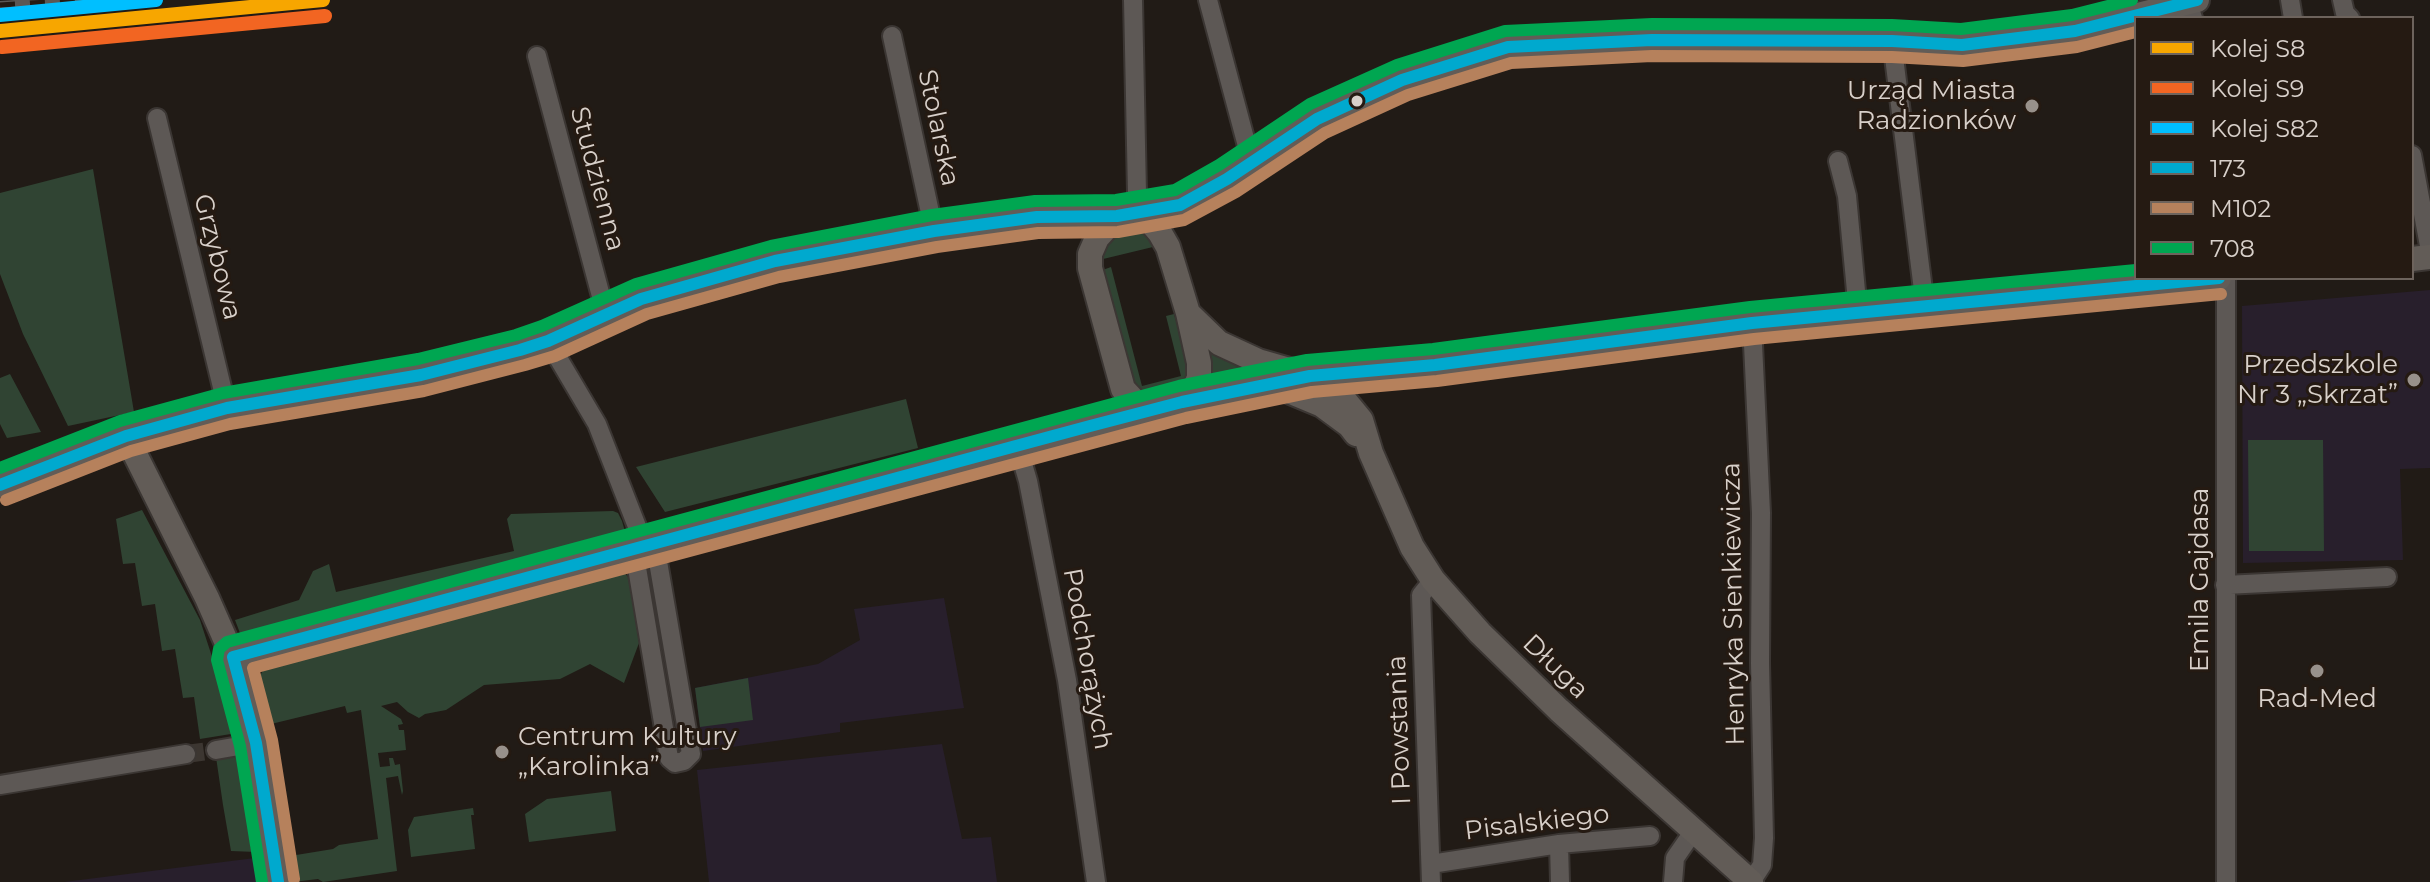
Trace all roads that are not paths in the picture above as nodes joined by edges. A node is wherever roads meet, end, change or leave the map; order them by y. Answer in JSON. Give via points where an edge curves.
{"nodes":[{"id":1,"x":1133,"y":0,"type":"edge"},
{"id":2,"x":1208,"y":0,"type":"edge"},
{"id":3,"x":2192,"y":7,"type":"edge"},
{"id":4,"x":2146,"y":16,"type":"edge"},
{"id":5,"x":2134,"y":18,"type":"edge"},
{"id":6,"x":892,"y":36,"type":"dead end"},
{"id":7,"x":1892,"y":41,"type":"junction"},
{"id":8,"x":537,"y":56,"type":"dead end"},
{"id":9,"x":157,"y":118,"type":"dead end"},
{"id":10,"x":1251,"y":161,"type":"junction"},
{"id":11,"x":1838,"y":161,"type":"dead end"},
{"id":12,"x":2414,"y":166,"type":"edge"},
{"id":13,"x":1143,"y":213,"type":"junction"},
{"id":14,"x":1117,"y":216,"type":"junction"},
{"id":15,"x":934,"y":231,"type":"junction"},
{"id":16,"x":2430,"y":251,"type":"edge"},
{"id":17,"x":2198,"y":280,"type":"edge"},
{"id":18,"x":2226,"y":280,"type":"edge"},
{"id":19,"x":1925,"y":306,"type":"junction"},
{"id":20,"x":1858,"y":312,"type":"junction"},
{"id":21,"x":1188,"y":313,"type":"junction"},
{"id":22,"x":606,"y":315,"type":"junction"},
{"id":23,"x":1752,"y":323,"type":"junction"},
{"id":24,"x":548,"y":341,"type":"junction"},
{"id":25,"x":1383,"y":370,"type":"junction"},
{"id":26,"x":1310,"y":376,"type":"junction"},
{"id":27,"x":1274,"y":385,"type":"junction"},
{"id":28,"x":1182,"y":402,"type":"junction"},
{"id":29,"x":227,"y":408,"type":"junction"},
{"id":30,"x":1152,"y":410,"type":"junction"},
{"id":31,"x":1361,"y":420,"type":"junction"},
{"id":32,"x":126,"y":436,"type":"junction"},
{"id":33,"x":1018,"y":447,"type":"junction"},
{"id":34,"x":1371,"y":453,"type":"junction"},
{"id":35,"x":0,"y":485,"type":"edge"},
{"id":36,"x":645,"y":547,"type":"junction"},
{"id":37,"x":2387,"y":577,"type":"dead end"},
{"id":38,"x":1433,"y":580,"type":"junction"},
{"id":39,"x":2225,"y":585,"type":"junction"},
{"id":40,"x":233,"y":657,"type":"junction"},
{"id":41,"x":256,"y":743,"type":"junction"},
{"id":42,"x":216,"y":750,"type":"tunnel mouth"},
{"id":43,"x":186,"y":754,"type":"tunnel mouth"},
{"id":44,"x":0,"y":785,"type":"edge"},
{"id":45,"x":1693,"y":832,"type":"junction"},
{"id":46,"x":1650,"y":836,"type":"dead end"},
{"id":47,"x":1559,"y":844,"type":"junction"},
{"id":48,"x":1431,"y":873,"type":"edge"},
{"id":49,"x":278,"y":882,"type":"edge"},
{"id":50,"x":1096,"y":882,"type":"edge"},
{"id":51,"x":1560,"y":882,"type":"edge"},
{"id":52,"x":1673,"y":882,"type":"edge"},
{"id":53,"x":1751,"y":882,"type":"edge"},
{"id":54,"x":2226,"y":882,"type":"edge"}],
"edges":[{"from":1,"to":13,"type":"street","via":[[1137,193]]},
{"from":2,"to":10,"type":"street"},
{"from":3,"to":4,"type":"street"},
{"from":5,"to":7,"type":"street","via":[[1962,45]]},
{"from":6,"to":15,"type":"street","name":"Stolarska"},
{"from":7,"to":10,"type":"street","via":[[1652,40],[1508,47],[1402,80],[1317,119]]},
{"from":7,"to":19,"type":"street"},
{"from":8,"to":22,"type":"street","name":"Studzienna"},
{"from":9,"to":29,"type":"street","name":"Grzybowa"},
{"from":10,"to":13,"type":"street","via":[[1194,199]]},
{"from":11,"to":20,"type":"street","via":[[1847,196]]},
{"from":12,"to":16,"type":"street"},
{"from":13,"to":14,"type":"street"},
{"from":13,"to":21,"type":"street","via":[[1168,247]]},
{"from":14,"to":15,"type":"street","via":[[1037,217]]},
{"from":14,"to":30,"type":"street","via":[[1097,238],[1090,268],[1123,389],[1140,407]]},
{"from":15,"to":22,"type":"street","via":[[775,261],[641,299]]},
{"from":17,"to":19,"type":"street"},
{"from":18,"to":39,"type":"street","name":"Emila Gajdasa"},
{"from":19,"to":20,"type":"street"},
{"from":20,"to":23,"type":"street"},
{"from":21,"to":26,"type":"street","name":"Długa","via":[[1219,343]]},
{"from":21,"to":28,"type":"street","via":[[1199,378]]},
{"from":22,"to":24,"type":"street"},
{"from":23,"to":25,"type":"street"},
{"from":23,"to":53,"type":"street","name":"Henryka Sienkiewicza","via":[[1761,513],[1764,838],[1762,865]]},
{"from":24,"to":29,"type":"street","via":[[421,375]]},
{"from":24,"to":36,"type":"street","via":[[597,424]]},
{"from":25,"to":26,"type":"street"},
{"from":25,"to":31,"type":"street","via":[[1362,386],[1357,399]]},
{"from":26,"to":27,"type":"street"},
{"from":26,"to":31,"type":"street","name":"Długa","via":[[1338,392]]},
{"from":27,"to":28,"type":"street"},
{"from":27,"to":34,"type":"street","name":"Długa","via":[[1322,405],[1349,425]]},
{"from":28,"to":30,"type":"street"},
{"from":29,"to":32,"type":"street"},
{"from":30,"to":33,"type":"street"},
{"from":31,"to":34,"type":"street","name":"Długa"},
{"from":32,"to":35,"type":"street"},
{"from":32,"to":40,"type":"street"},
{"from":33,"to":36,"type":"street"},
{"from":33,"to":50,"type":"street","name":"Podchorążych","via":[[1067,680]]},
{"from":34,"to":38,"type":"street","name":"Długa","via":[[1412,547]]},
{"from":36,"to":36,"type":"street","via":[[669,758],[675,763],[691,754]]},
{"from":36,"to":40,"type":"street"},
{"from":37,"to":39,"type":"street"},
{"from":38,"to":45,"type":"street","name":"Długa","via":[[1513,666]]},
{"from":38,"to":48,"type":"street","name":"I Powstania","via":[[1421,595]]},
{"from":39,"to":54,"type":"street","name":"Emila Gajdasa"},
{"from":40,"to":41,"type":"street"},
{"from":41,"to":42,"type":"street"},
{"from":41,"to":49,"type":"street"},
{"from":43,"to":44,"type":"street"},
{"from":45,"to":52,"type":"street","via":[[1675,858]]},
{"from":45,"to":53,"type":"street","name":"Długa"},
{"from":46,"to":47,"type":"street","name":"Pisalskiego"},
{"from":47,"to":48,"type":"street","name":"Pisalskiego"},
{"from":47,"to":51,"type":"street"}]}
